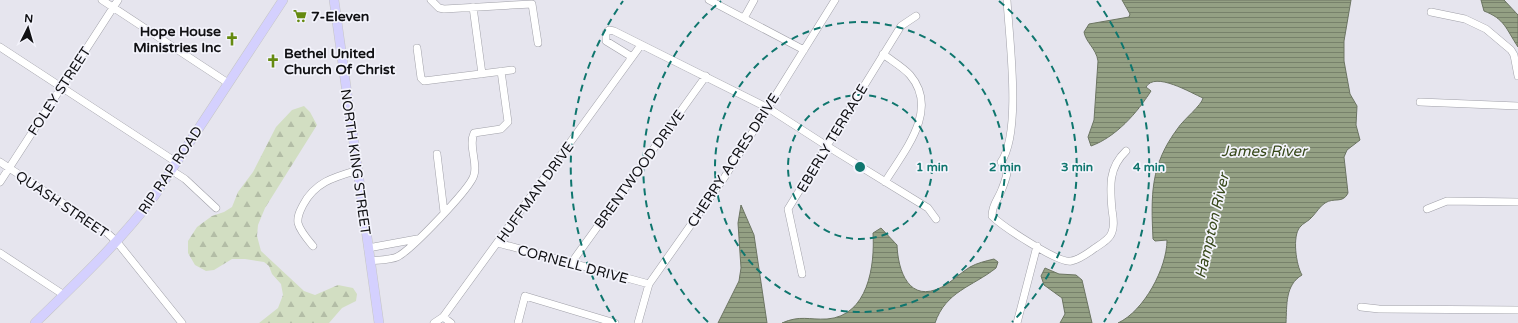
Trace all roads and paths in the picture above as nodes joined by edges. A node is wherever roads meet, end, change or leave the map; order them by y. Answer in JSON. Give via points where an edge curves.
{"nodes":[{"id":1,"x":102,"y":0,"type":"edge"},
{"id":2,"x":118,"y":0,"type":"edge"},
{"id":3,"x":334,"y":0,"type":"edge"},
{"id":4,"x":431,"y":0,"type":"edge"},
{"id":5,"x":709,"y":0,"type":"edge"},
{"id":6,"x":754,"y":0,"type":"edge"},
{"id":7,"x":835,"y":0,"type":"edge"},
{"id":8,"x":1007,"y":0,"type":"edge"},
{"id":9,"x":279,"y":1,"type":"edge"},
{"id":10,"x":113,"y":7,"type":"junction"},
{"id":11,"x":473,"y":7,"type":"junction"},
{"id":12,"x":1431,"y":12,"type":"dead end"},
{"id":13,"x":916,"y":16,"type":"dead end"},
{"id":14,"x":744,"y":18,"type":"junction"},
{"id":15,"x":538,"y":43,"type":"dead end"},
{"id":16,"x":641,"y":45,"type":"junction"},
{"id":17,"x":0,"y":47,"type":"edge"},
{"id":18,"x":417,"y":48,"type":"dead end"},
{"id":19,"x":804,"y":50,"type":"junction"},
{"id":20,"x":883,"y":54,"type":"junction"},
{"id":21,"x":632,"y":58,"type":"junction"},
{"id":22,"x":512,"y":70,"type":"dead end"},
{"id":23,"x":501,"y":71,"type":"junction"},
{"id":24,"x":482,"y":74,"type":"junction"},
{"id":25,"x":706,"y":76,"type":"junction"},
{"id":26,"x":1518,"y":76,"type":"edge"},
{"id":27,"x":228,"y":83,"type":"junction"},
{"id":28,"x":61,"y":88,"type":"junction"},
{"id":29,"x":1420,"y":102,"type":"dead end"},
{"id":30,"x":1518,"y":106,"type":"edge"},
{"id":31,"x":768,"y":108,"type":"junction"},
{"id":32,"x":826,"y":146,"type":"junction"},
{"id":33,"x":1126,"y":151,"type":"dead end"},
{"id":34,"x":437,"y":154,"type":"dead end"},
{"id":35,"x":0,"y":162,"type":"edge"},
{"id":36,"x":174,"y":166,"type":"junction"},
{"id":37,"x":9,"y":168,"type":"junction"},
{"id":38,"x":358,"y":170,"type":"junction"},
{"id":39,"x":0,"y":182,"type":"edge"},
{"id":40,"x":885,"y":182,"type":"junction"},
{"id":41,"x":1518,"y":202,"type":"edge"},
{"id":42,"x":216,"y":208,"type":"dead end"},
{"id":43,"x":1427,"y":209,"type":"dead end"},
{"id":44,"x":444,"y":212,"type":"junction"},
{"id":45,"x":936,"y":219,"type":"dead end"},
{"id":46,"x":419,"y":239,"type":"junction"},
{"id":47,"x":117,"y":242,"type":"junction"},
{"id":48,"x":498,"y":243,"type":"junction"},
{"id":49,"x":313,"y":246,"type":"dead end"},
{"id":50,"x":1037,"y":246,"type":"junction"},
{"id":51,"x":368,"y":248,"type":"junction"},
{"id":52,"x":0,"y":253,"type":"edge"},
{"id":53,"x":370,"y":262,"type":"junction"},
{"id":54,"x":572,"y":262,"type":"junction"},
{"id":55,"x":802,"y":274,"type":"dead end"},
{"id":56,"x":649,"y":284,"type":"junction"},
{"id":57,"x":64,"y":295,"type":"junction"},
{"id":58,"x":1361,"y":307,"type":"dead end"},
{"id":59,"x":1518,"y":310,"type":"edge"},
{"id":60,"x":443,"y":317,"type":"junction"},
{"id":61,"x":39,"y":322,"type":"edge"},
{"id":62,"x":182,"y":323,"type":"edge"},
{"id":63,"x":379,"y":323,"type":"edge"},
{"id":64,"x":434,"y":323,"type":"edge"},
{"id":65,"x":451,"y":323,"type":"edge"},
{"id":66,"x":518,"y":323,"type":"edge"},
{"id":67,"x":615,"y":323,"type":"edge"},
{"id":68,"x":638,"y":323,"type":"edge"},
{"id":69,"x":1017,"y":323,"type":"edge"}],
"edges":[{"from":1,"to":10,"type":"street"},
{"from":2,"to":10,"type":"street","name":"FOLEY STREET"},
{"from":3,"to":38,"type":"main road","name":"NORTH KING STREET"},
{"from":4,"to":11,"type":"street","via":[[434,5],[444,9]]},
{"from":5,"to":14,"type":"street"},
{"from":6,"to":14,"type":"street"},
{"from":7,"to":19,"type":"street","name":"CHERRY ACRES DRIVE"},
{"from":8,"to":50,"type":"street","via":[[1013,100],[1012,129],[1006,155],[1001,162],[1007,173],[1002,190],[994,201],[992,216],[1006,229]]},
{"from":9,"to":27,"type":"main road","name":"RIP RAP ROAD"},
{"from":10,"to":27,"type":"street"},
{"from":10,"to":28,"type":"street","name":"FOLEY STREET"},
{"from":11,"to":15,"type":"street","via":[[532,4]]},
{"from":11,"to":24,"type":"street"},
{"from":12,"to":26,"type":"street","via":[[1465,18],[1486,29],[1511,50]]},
{"from":13,"to":20,"type":"street","name":"EBERLY TERRACE","via":[[901,26]]},
{"from":14,"to":19,"type":"street"},
{"from":16,"to":21,"type":"street","name":"HUFFMAN DRIVE"},
{"from":16,"to":21,"type":"street","via":[[614,31],[609,30],[606,33],[606,41]]},
{"from":16,"to":25,"type":"street"},
{"from":17,"to":28,"type":"street"},
{"from":18,"to":24,"type":"street","via":[[421,78],[424,81]]},
{"from":19,"to":31,"type":"street","name":"CHERRY ACRES DRIVE"},
{"from":20,"to":32,"type":"street","name":"EBERLY TERRACE"},
{"from":20,"to":40,"type":"street","via":[[909,74],[920,92],[921,102],[921,116],[916,130]]},
{"from":21,"to":48,"type":"street","name":"HUFFMAN DRIVE"},
{"from":22,"to":23,"type":"street"},
{"from":23,"to":24,"type":"street"},
{"from":23,"to":44,"type":"street","via":[[508,122],[501,129],[474,133],[474,177]]},
{"from":25,"to":31,"type":"street"},
{"from":25,"to":54,"type":"street","name":"BRENTWOOD DRIVE"},
{"from":27,"to":36,"type":"main road","name":"RIP RAP ROAD"},
{"from":28,"to":36,"type":"street"},
{"from":28,"to":37,"type":"street","name":"FOLEY STREET"},
{"from":29,"to":30,"type":"street"},
{"from":31,"to":32,"type":"street"},
{"from":31,"to":56,"type":"street","name":"CHERRY ACRES DRIVE","via":[[724,178]]},
{"from":32,"to":40,"type":"street"},
{"from":32,"to":55,"type":"street","name":"EBERLY TERRACE","via":[[788,210]]},
{"from":33,"to":50,"type":"street","via":[[1116,161],[1113,169],[1111,189],[1114,222],[1112,232],[1106,240],[1070,262],[1059,260]]},
{"from":34,"to":44,"type":"street"},
{"from":35,"to":37,"type":"street","name":"QUASH STREET"},
{"from":36,"to":42,"type":"street","via":[[185,180]]},
{"from":36,"to":47,"type":"main road","name":"RIP RAP ROAD"},
{"from":37,"to":39,"type":"street","name":"FOLEY STREET"},
{"from":37,"to":47,"type":"street","name":"QUASH STREET","via":[[104,230]]},
{"from":38,"to":49,"type":"street","via":[[324,181],[306,200],[298,221]]},
{"from":38,"to":51,"type":"main road","name":"NORTH KING STREET"},
{"from":40,"to":45,"type":"street","via":[[928,208]]},
{"from":41,"to":43,"type":"street","via":[[1447,201]]},
{"from":44,"to":46,"type":"street"},
{"from":46,"to":51,"type":"street"},
{"from":46,"to":53,"type":"street","via":[[397,257]]},
{"from":47,"to":57,"type":"main road","name":"RIP RAP ROAD"},
{"from":47,"to":62,"type":"street","name":"QUASH STREET"},
{"from":48,"to":54,"type":"street","name":"CORNELL DRIVE"},
{"from":48,"to":60,"type":"street","name":"HUFFMAN DRIVE"},
{"from":50,"to":69,"type":"street"},
{"from":51,"to":53,"type":"main road","name":"NORTH KING STREET"},
{"from":52,"to":57,"type":"street"},
{"from":53,"to":63,"type":"main road","name":"NORTH KING STREET"},
{"from":54,"to":56,"type":"street","name":"CORNELL DRIVE"},
{"from":56,"to":68,"type":"street","name":"CHERRY ACRES DRIVE"},
{"from":57,"to":61,"type":"main road","name":"RIP RAP ROAD"},
{"from":58,"to":59,"type":"street"},
{"from":60,"to":64,"type":"street","name":"HUFFMAN DRIVE"},
{"from":60,"to":65,"type":"street"},
{"from":66,"to":67,"type":"street","via":[[525,296]]}]}
